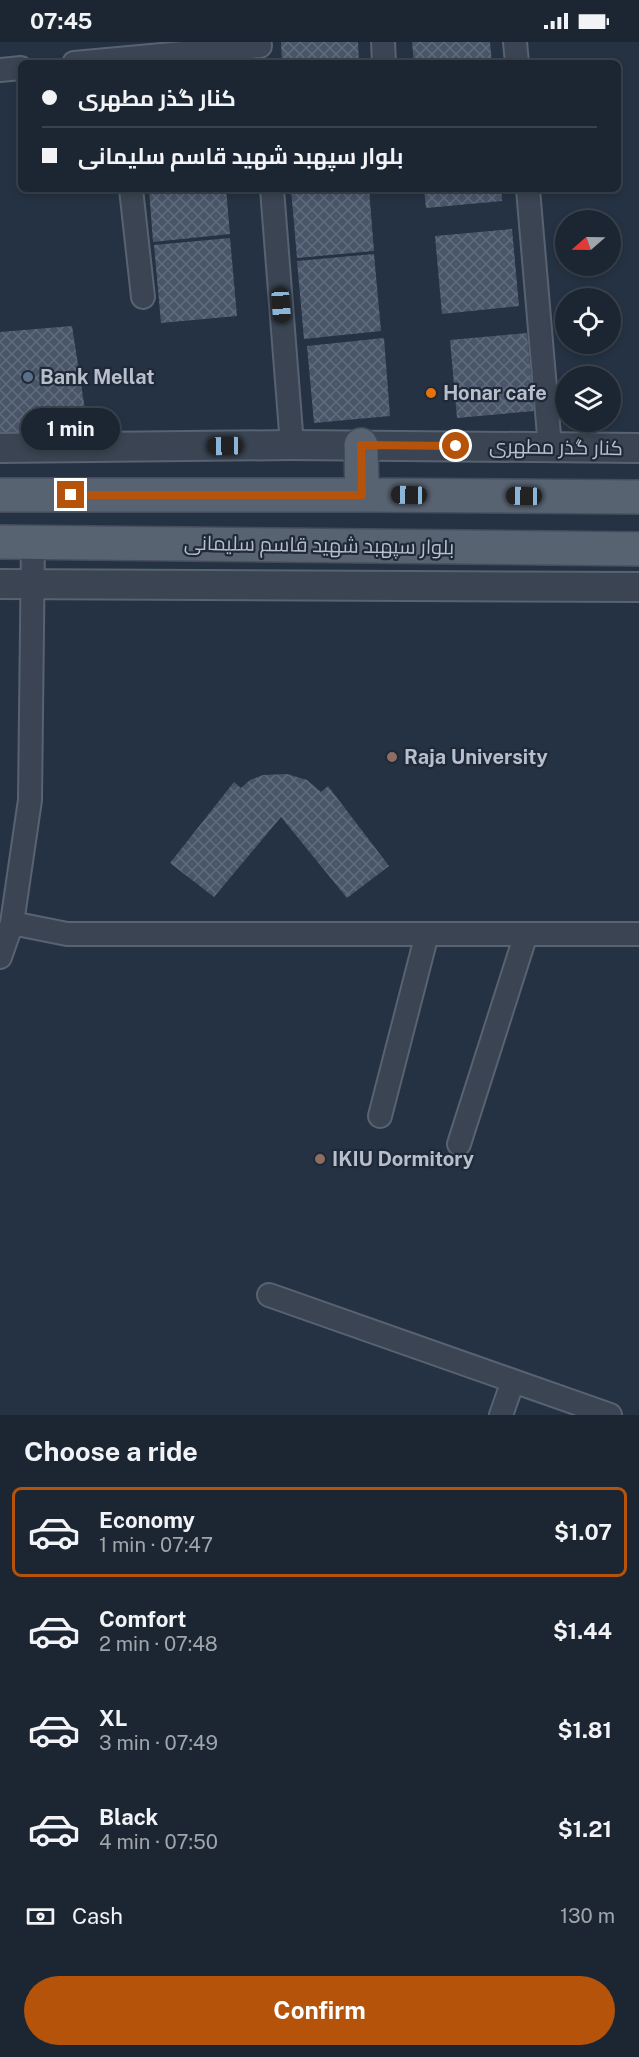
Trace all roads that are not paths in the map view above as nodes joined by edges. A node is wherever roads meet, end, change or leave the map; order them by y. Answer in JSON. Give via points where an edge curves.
{"nodes":[{"id":1,"x":383,"y":42,"type":"edge"},
{"id":2,"x":515,"y":42,"type":"edge"},
{"id":3,"x":261,"y":50,"type":"edge"},
{"id":4,"x":117,"y":55,"type":"edge"},
{"id":5,"x":90,"y":60,"type":"edge"},
{"id":6,"x":384,"y":60,"type":"edge"},
{"id":7,"x":517,"y":60,"type":"edge"},
{"id":8,"x":18,"y":68,"type":"edge"},
{"id":9,"x":0,"y":70,"type":"edge"},
{"id":10,"x":131,"y":192,"type":"edge"},
{"id":11,"x":272,"y":192,"type":"edge"},
{"id":12,"x":528,"y":192,"type":"edge"},
{"id":13,"x":143,"y":297,"type":"dead end"},
{"id":14,"x":292,"y":445,"type":"junction"},
{"id":15,"x":361,"y":445,"type":"junction"},
{"id":16,"x":550,"y":447,"type":"junction"},
{"id":17,"x":0,"y":448,"type":"edge"},
{"id":18,"x":639,"y":448,"type":"edge"},
{"id":19,"x":0,"y":495,"type":"edge"},
{"id":20,"x":362,"y":495,"type":"junction"},
{"id":21,"x":639,"y":497,"type":"edge"},
{"id":22,"x":0,"y":542,"type":"edge"},
{"id":23,"x":33,"y":542,"type":"junction"},
{"id":24,"x":639,"y":549,"type":"edge"},
{"id":25,"x":33,"y":583,"type":"junction"},
{"id":26,"x":0,"y":584,"type":"edge"},
{"id":27,"x":639,"y":587,"type":"edge"},
{"id":28,"x":12,"y":923,"type":"junction"},
{"id":29,"x":427,"y":934,"type":"junction"},
{"id":30,"x":526,"y":934,"type":"junction"},
{"id":31,"x":639,"y":934,"type":"edge"},
{"id":32,"x":0,"y":957,"type":"edge"},
{"id":33,"x":380,"y":1116,"type":"dead end"},
{"id":34,"x":459,"y":1144,"type":"dead end"},
{"id":35,"x":269,"y":1295,"type":"dead end"},
{"id":36,"x":513,"y":1381,"type":"junction"},
{"id":37,"x":501,"y":1415,"type":"edge"},
{"id":38,"x":610,"y":1415,"type":"edge"}],
"edges":[{"from":1,"to":6,"type":"street"},
{"from":2,"to":7,"type":"street"},
{"from":3,"to":4,"type":"street"},
{"from":4,"to":5,"type":"street"},
{"from":8,"to":9,"type":"street"},
{"from":10,"to":13,"type":"street"},
{"from":11,"to":14,"type":"street"},
{"from":12,"to":16,"type":"street"},
{"from":14,"to":15,"type":"street","name":"کنار گذر مطهری"},
{"from":14,"to":17,"type":"street","name":"کنار گذر مطهری"},
{"from":15,"to":16,"type":"street","name":"کنار گذر مطهری"},
{"from":15,"to":20,"type":"main road"},
{"from":16,"to":18,"type":"street","name":"کنار گذر مطهری"},
{"from":19,"to":20,"type":"main road"},
{"from":20,"to":21,"type":"main road"},
{"from":22,"to":23,"type":"main road","name":"بلوار سپهبد شهید قاسم سلیمانی"},
{"from":23,"to":24,"type":"main road","name":"بلوار سپهبد شهید قاسم سلیمانی"},
{"from":23,"to":25,"type":"street"},
{"from":25,"to":26,"type":"street"},
{"from":25,"to":27,"type":"street"},
{"from":25,"to":28,"type":"street","via":[[30,800]]},
{"from":28,"to":29,"type":"street","via":[[67,934]]},
{"from":28,"to":32,"type":"street"},
{"from":29,"to":30,"type":"street"},
{"from":29,"to":33,"type":"street"},
{"from":30,"to":31,"type":"street"},
{"from":30,"to":34,"type":"street"},
{"from":35,"to":36,"type":"street"},
{"from":36,"to":37,"type":"street"},
{"from":36,"to":38,"type":"street"}]}
